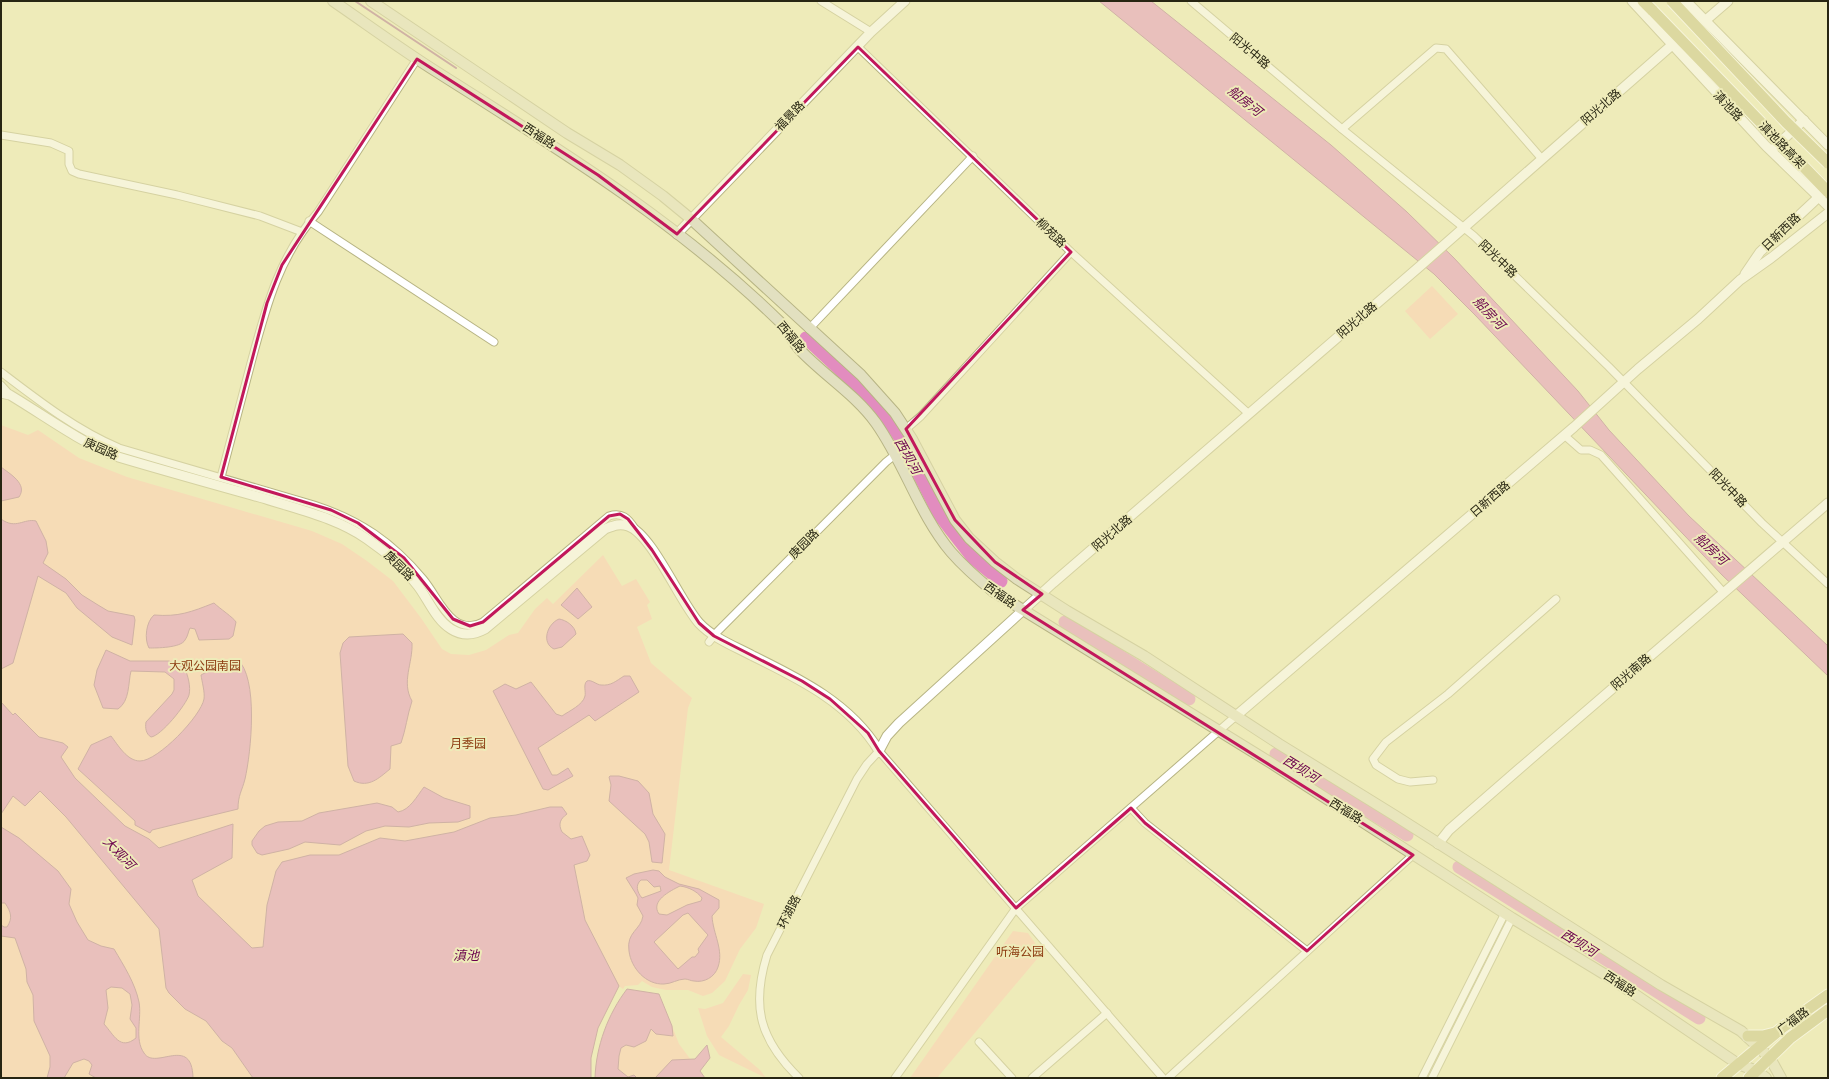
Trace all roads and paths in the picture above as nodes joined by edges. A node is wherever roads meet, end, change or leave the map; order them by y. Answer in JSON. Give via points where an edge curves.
{"nodes":[{"id":1,"x":333,"y":1,"type":"edge"},
{"id":2,"x":371,"y":1,"type":"edge"},
{"id":3,"x":821,"y":1,"type":"edge"},
{"id":4,"x":905,"y":1,"type":"edge"},
{"id":5,"x":1191,"y":1,"type":"edge"},
{"id":6,"x":1632,"y":1,"type":"edge"},
{"id":7,"x":1643,"y":1,"type":"edge"},
{"id":8,"x":1672,"y":1,"type":"edge"},
{"id":9,"x":1686,"y":1,"type":"edge"},
{"id":10,"x":1728,"y":1,"type":"edge"},
{"id":11,"x":1706,"y":20,"type":"junction"},
{"id":12,"x":871,"y":32,"type":"junction"},
{"id":13,"x":1672,"y":45,"type":"junction"},
{"id":14,"x":858,"y":47,"type":"junction"},
{"id":15,"x":417,"y":59,"type":"junction"},
{"id":16,"x":1804,"y":120,"type":"junction"},
{"id":17,"x":1342,"y":129,"type":"junction"},
{"id":18,"x":1,"y":135,"type":"edge"},
{"id":19,"x":1828,"y":144,"type":"edge"},
{"id":20,"x":1772,"y":151,"type":"junction"},
{"id":21,"x":973,"y":156,"type":"junction"},
{"id":22,"x":1542,"y":159,"type":"junction"},
{"id":23,"x":1828,"y":163,"type":"edge"},
{"id":24,"x":1828,"y":189,"type":"edge"},
{"id":25,"x":1823,"y":195,"type":"edge"},
{"id":26,"x":1828,"y":206,"type":"edge"},
{"id":27,"x":1828,"y":213,"type":"edge"},
{"id":28,"x":691,"y":219,"type":"junction"},
{"id":29,"x":310,"y":221,"type":"junction"},
{"id":30,"x":1464,"y":227,"type":"junction"},
{"id":31,"x":302,"y":232,"type":"junction"},
{"id":32,"x":677,"y":234,"type":"junction"},
{"id":33,"x":1071,"y":252,"type":"junction"},
{"id":34,"x":1740,"y":280,"type":"junction"},
{"id":35,"x":809,"y":329,"type":"junction"},
{"id":36,"x":494,"y":342,"type":"dead end"},
{"id":37,"x":1,"y":372,"type":"edge"},
{"id":38,"x":1624,"y":382,"type":"junction"},
{"id":39,"x":1,"y":385,"type":"edge"},
{"id":40,"x":5,"y":394,"type":"edge"},
{"id":41,"x":1249,"y":414,"type":"junction"},
{"id":42,"x":906,"y":429,"type":"junction"},
{"id":43,"x":1564,"y":435,"type":"junction"},
{"id":44,"x":896,"y":454,"type":"junction"},
{"id":45,"x":220,"y":477,"type":"junction"},
{"id":46,"x":1828,"y":504,"type":"edge"},
{"id":47,"x":637,"y":531,"type":"junction"},
{"id":48,"x":1783,"y":541,"type":"junction"},
{"id":49,"x":1828,"y":584,"type":"edge"},
{"id":50,"x":1725,"y":591,"type":"junction"},
{"id":51,"x":1042,"y":594,"type":"junction"},
{"id":52,"x":1556,"y":599,"type":"dead end"},
{"id":53,"x":1023,"y":610,"type":"junction"},
{"id":54,"x":712,"y":639,"type":"junction"},
{"id":55,"x":1237,"y":716,"type":"junction"},
{"id":56,"x":1219,"y":732,"type":"junction"},
{"id":57,"x":879,"y":751,"type":"junction"},
{"id":58,"x":1433,"y":780,"type":"dead end"},
{"id":59,"x":1131,"y":808,"type":"junction"},
{"id":60,"x":1438,"y":844,"type":"junction"},
{"id":61,"x":1413,"y":855,"type":"junction"},
{"id":62,"x":1016,"y":908,"type":"junction"},
{"id":63,"x":1509,"y":916,"type":"junction"},
{"id":64,"x":1307,"y":951,"type":"junction"},
{"id":65,"x":1828,"y":995,"type":"edge"},
{"id":66,"x":1828,"y":1010,"type":"edge"},
{"id":67,"x":1107,"y":1013,"type":"junction"},
{"id":68,"x":1777,"y":1032,"type":"junction"},
{"id":69,"x":1748,"y":1036,"type":"junction"},
{"id":70,"x":979,"y":1042,"type":"dead end"},
{"id":71,"x":1759,"y":1047,"type":"junction"},
{"id":72,"x":1770,"y":1058,"type":"junction"},
{"id":73,"x":1738,"y":1064,"type":"junction"},
{"id":74,"x":1753,"y":1074,"type":"edge"},
{"id":75,"x":798,"y":1078,"type":"edge"},
{"id":76,"x":895,"y":1078,"type":"edge"},
{"id":77,"x":1012,"y":1078,"type":"edge"},
{"id":78,"x":1032,"y":1078,"type":"edge"},
{"id":79,"x":1163,"y":1078,"type":"edge"},
{"id":80,"x":1168,"y":1078,"type":"edge"},
{"id":81,"x":1422,"y":1078,"type":"edge"},
{"id":82,"x":1432,"y":1078,"type":"edge"},
{"id":83,"x":1722,"y":1078,"type":"edge"},
{"id":84,"x":1766,"y":1078,"type":"edge"},
{"id":85,"x":1782,"y":1078,"type":"edge"}],
"edges":[{"from":1,"to":15,"type":"main road","name":"西福路"},
{"from":2,"to":28,"type":"main road","name":"西福路","via":[[567,133],[620,165]]},
{"from":3,"to":12,"type":"street"},
{"from":4,"to":12,"type":"street","name":"福景路"},
{"from":5,"to":17,"type":"street","name":"阳光中路"},
{"from":6,"to":13,"type":"street","name":"滇池路"},
{"from":7,"to":25,"type":"main road","name":"滇池路高架","bridge":true},
{"from":8,"to":23,"type":"main road","name":"滇池路高架","bridge":true},
{"from":9,"to":11,"type":"street"},
{"from":10,"to":11,"type":"street"},
{"from":11,"to":16,"type":"street"},
{"from":12,"to":14,"type":"street","name":"福景路"},
{"from":13,"to":20,"type":"street","name":"滇池路"},
{"from":13,"to":22,"type":"street","name":"阳光北路"},
{"from":14,"to":21,"type":"street","name":"柳苑路"},
{"from":14,"to":28,"type":"street","name":"福景路"},
{"from":15,"to":29,"type":"street"},
{"from":15,"to":32,"type":"main road","name":"西福路","via":[[598,175],[649,210]]},
{"from":16,"to":19,"type":"street"},
{"from":16,"to":20,"type":"street"},
{"from":17,"to":22,"type":"street","via":[[1436,48],[1446,49]]},
{"from":17,"to":30,"type":"street","name":"阳光中路"},
{"from":18,"to":31,"type":"street","via":[[58,145],[69,151],[72,171],[79,174],[177,194],[260,216]]},
{"from":20,"to":25,"type":"street","name":"滇池路"},
{"from":21,"to":33,"type":"street","name":"柳苑路"},
{"from":21,"to":35,"type":"street"},
{"from":22,"to":30,"type":"street","name":"阳光北路"},
{"from":24,"to":25,"type":"street","name":"日新西路"},
{"from":25,"to":26,"type":"street","name":"滇池路"},
{"from":25,"to":34,"type":"street","name":"日新西路","via":[[1760,252]]},
{"from":27,"to":34,"type":"street","name":"日新西路"},
{"from":28,"to":32,"type":"street","name":"福景路"},
{"from":28,"to":35,"type":"main road","name":"西福路"},
{"from":29,"to":31,"type":"street"},
{"from":29,"to":36,"type":"street"},
{"from":30,"to":38,"type":"street","name":"阳光中路"},
{"from":30,"to":41,"type":"street","name":"阳光北路"},
{"from":31,"to":45,"type":"street","via":[[274,284]]},
{"from":32,"to":44,"type":"main road","name":"西福路","via":[[783,324],[800,350],[860,404],[876,422]]},
{"from":33,"to":41,"type":"street","name":"柳苑路"},
{"from":33,"to":42,"type":"street","via":[[921,416]]},
{"from":34,"to":38,"type":"street","name":"日新西路"},
{"from":35,"to":42,"type":"main road","name":"西福路","via":[[875,390]]},
{"from":37,"to":45,"type":"street","via":[[67,421],[95,438],[119,448]]},
{"from":38,"to":43,"type":"street","name":"日新西路"},
{"from":38,"to":48,"type":"street","name":"阳光中路"},
{"from":39,"to":40,"type":"street"},
{"from":40,"to":47,"type":"street","name":"庚园路","via":[[90,445],[115,456],[310,512],[342,525],[364,537],[399,564],[442,621],[451,629],[462,633],[474,634],[486,629],[605,530],[621,525]]},
{"from":41,"to":51,"type":"street","name":"阳光北路"},
{"from":42,"to":51,"type":"main road","name":"西福路","via":[[943,500],[969,538],[995,562]]},
{"from":43,"to":50,"type":"street","via":[[1581,450],[1590,450],[1601,455]]},
{"from":43,"to":55,"type":"street","name":"日新西路"},
{"from":44,"to":53,"type":"main road","name":"西福路","via":[[931,522],[951,552],[994,592]]},
{"from":44,"to":54,"type":"street","name":"庚园路"},
{"from":45,"to":47,"type":"street","via":[[331,510],[364,526],[400,554],[424,580],[453,619],[465,625],[483,622],[609,516],[620,514],[628,519]]},
{"from":46,"to":48,"type":"street","name":"阳光南路"},
{"from":47,"to":54,"type":"street","via":[[652,550],[687,607]]},
{"from":48,"to":49,"type":"street","name":"阳光中路"},
{"from":48,"to":50,"type":"street","name":"阳光南路"},
{"from":50,"to":60,"type":"street","name":"阳光南路","via":[[1449,830]]},
{"from":51,"to":53,"type":"street","name":"阳光北路"},
{"from":51,"to":55,"type":"main road","name":"西福路"},
{"from":52,"to":58,"type":"street","via":[[1448,694],[1386,742],[1373,759],[1376,765],[1398,779],[1410,782]]},
{"from":53,"to":56,"type":"main road","name":"西福路"},
{"from":53,"to":57,"type":"street","name":"阳光北路","via":[[899,723],[887,736]]},
{"from":54,"to":57,"type":"street","via":[[817,690],[868,733]]},
{"from":55,"to":56,"type":"street"},
{"from":55,"to":60,"type":"main road","name":"西福路"},
{"from":56,"to":59,"type":"street"},
{"from":56,"to":61,"type":"main road","name":"西福路"},
{"from":57,"to":62,"type":"street"},
{"from":57,"to":75,"type":"street","name":"环湖路","via":[[857,779],[767,954],[762,971],[759,1001],[766,1034],[774,1050]]},
{"from":59,"to":62,"type":"street"},
{"from":59,"to":64,"type":"street","via":[[1145,823]]},
{"from":60,"to":69,"type":"main road","name":"西福路","via":[[1661,985]]},
{"from":61,"to":63,"type":"main road","name":"西福路"},
{"from":61,"to":64,"type":"street"},
{"from":62,"to":67,"type":"street"},
{"from":62,"to":76,"type":"street"},
{"from":63,"to":73,"type":"main road","name":"西福路","via":[[1609,977]]},
{"from":63,"to":81,"type":"street"},
{"from":63,"to":82,"type":"street"},
{"from":64,"to":80,"type":"street"},
{"from":65,"to":68,"type":"main road","name":"广福路"},
{"from":66,"to":72,"type":"main road","name":"广福路","via":[[1790,1038]]},
{"from":67,"to":78,"type":"street"},
{"from":67,"to":79,"type":"street"},
{"from":68,"to":69,"type":"main road"},
{"from":68,"to":71,"type":"main road","name":"广福路"},
{"from":69,"to":71,"type":"main road","name":"西福路"},
{"from":70,"to":77,"type":"street"},
{"from":71,"to":72,"type":"main road","name":"西福路"},
{"from":71,"to":73,"type":"main road","name":"广福路"},
{"from":72,"to":74,"type":"main road","name":"广福路"},
{"from":72,"to":85,"type":"main road","name":"西福路"},
{"from":73,"to":74,"type":"main road","name":"西福路"},
{"from":73,"to":83,"type":"main road","name":"广福路"},
{"from":74,"to":84,"type":"main road","name":"西福路"}]}
